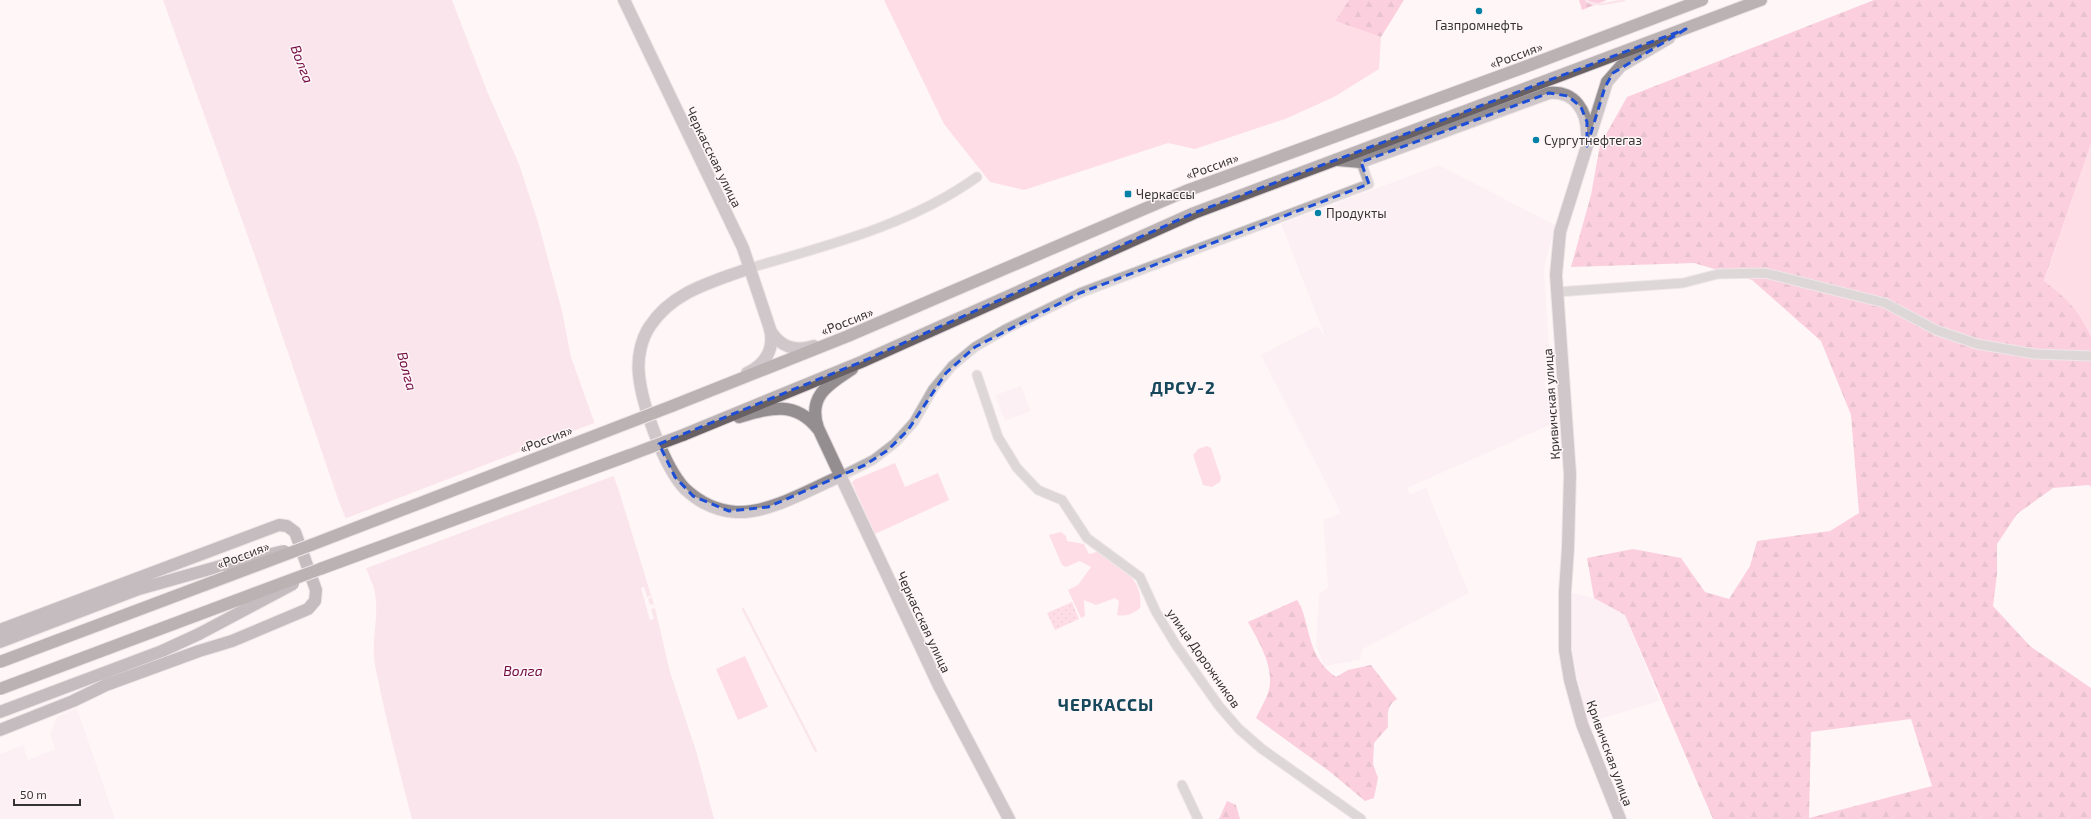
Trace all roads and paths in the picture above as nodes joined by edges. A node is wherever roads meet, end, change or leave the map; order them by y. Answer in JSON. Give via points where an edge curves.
{"nodes":[{"id":1,"x":624,"y":0,"type":"edge"},
{"id":2,"x":1702,"y":0,"type":"edge"},
{"id":3,"x":1761,"y":0,"type":"edge"},
{"id":4,"x":1686,"y":29,"type":"junction"},
{"id":5,"x":1587,"y":146,"type":"junction"},
{"id":6,"x":1338,"y":160,"type":"junction"},
{"id":7,"x":1361,"y":162,"type":"junction"},
{"id":8,"x":977,"y":177,"type":"dead end"},
{"id":9,"x":750,"y":268,"type":"junction"},
{"id":10,"x":1557,"y":292,"type":"junction"},
{"id":11,"x":770,"y":329,"type":"junction"},
{"id":12,"x":848,"y":336,"type":"junction"},
{"id":13,"x":2091,"y":356,"type":"edge"},
{"id":14,"x":861,"y":362,"type":"junction"},
{"id":15,"x":977,"y":375,"type":"dead end"},
{"id":16,"x":695,"y":397,"type":"junction"},
{"id":17,"x":705,"y":427,"type":"junction"},
{"id":18,"x":821,"y":434,"type":"junction"},
{"id":19,"x":841,"y":476,"type":"junction"},
{"id":20,"x":311,"y":544,"type":"junction"},
{"id":21,"x":320,"y":569,"type":"junction"},
{"id":22,"x":0,"y":630,"type":"edge"},
{"id":23,"x":0,"y":642,"type":"edge"},
{"id":24,"x":0,"y":662,"type":"edge"},
{"id":25,"x":0,"y":689,"type":"edge"},
{"id":26,"x":0,"y":712,"type":"edge"},
{"id":27,"x":0,"y":730,"type":"edge"},
{"id":28,"x":1182,"y":785,"type":"dead end"},
{"id":29,"x":1009,"y":819,"type":"edge"},
{"id":30,"x":1198,"y":819,"type":"edge"},
{"id":31,"x":1361,"y":819,"type":"edge"},
{"id":32,"x":1620,"y":819,"type":"edge"}],
"edges":[{"from":1,"to":9,"type":"street","name":"Черкасская улица","via":[[743,248]]},
{"from":2,"to":12,"type":"highway","name":"«Россия»","via":[[1186,191]]},
{"from":3,"to":4,"type":"highway"},
{"from":4,"to":5,"type":"street","name":"Кривичская улица","via":[[1625,63],[1613,73],[1605,87]]},
{"from":4,"to":6,"type":"highway"},
{"from":5,"to":7,"type":"street","via":[[1587,122],[1581,107],[1568,96],[1548,93]]},
{"from":5,"to":10,"type":"street","name":"Кривичская улица","via":[[1560,232]]},
{"from":6,"to":7,"type":"street"},
{"from":6,"to":14,"type":"highway","via":[[1194,213]]},
{"from":7,"to":19,"type":"street","via":[[1369,184],[1080,293],[975,347],[942,377],[914,422],[895,444],[873,460]]},
{"from":8,"to":9,"type":"street","via":[[952,195],[892,224]]},
{"from":9,"to":11,"type":"street","name":"Черкасская улица"},
{"from":9,"to":19,"type":"street","via":[[677,298],[661,311],[645,335],[639,374],[660,447],[673,472],[689,492],[708,505],[729,511],[763,509]]},
{"from":10,"to":13,"type":"street","via":[[1683,283],[1718,274],[1764,273],[1885,303],[1936,330],[1977,344],[2035,354]]},
{"from":10,"to":32,"type":"street","name":"Кривичская улица","via":[[1570,474],[1565,650],[1582,724]]},
{"from":11,"to":12,"type":"street","name":"Черкасская улица","via":[[780,342],[795,349],[808,348]]},
{"from":11,"to":16,"type":"street","name":"Черкасская улица","via":[[770,350],[761,364]]},
{"from":12,"to":16,"type":"highway","name":"«Россия»"},
{"from":14,"to":17,"type":"highway"},
{"from":14,"to":18,"type":"street","name":"Черкасская улица","via":[[824,388],[820,394],[816,414]]},
{"from":15,"to":31,"type":"street","name":"улица Дорожников","via":[[998,437],[1016,468],[1038,490],[1062,500],[1087,538],[1140,577],[1156,612],[1176,645],[1219,706],[1262,749]]},
{"from":16,"to":20,"type":"highway","name":"«Россия»","bridge":true},
{"from":17,"to":18,"type":"street","name":"Черкасская улица","via":[[777,408],[800,414],[812,422]]},
{"from":17,"to":21,"type":"highway","bridge":true},
{"from":18,"to":19,"type":"street","name":"Черкасская улица"},
{"from":19,"to":29,"type":"street","name":"Черкасская улица","via":[[939,686]]},
{"from":20,"to":23,"type":"main road","bridge":true,"via":[[139,589]]},
{"from":20,"to":24,"type":"highway","name":"«Россия»","bridge":true},
{"from":21,"to":25,"type":"highway","bridge":true},
{"from":21,"to":26,"type":"main road","bridge":true,"via":[[162,651]]},
{"from":22,"to":27,"type":"main road","via":[[279,525],[290,527],[295,532],[316,590],[314,603],[304,612],[232,641],[106,685]]},
{"from":28,"to":30,"type":"street"}]}
